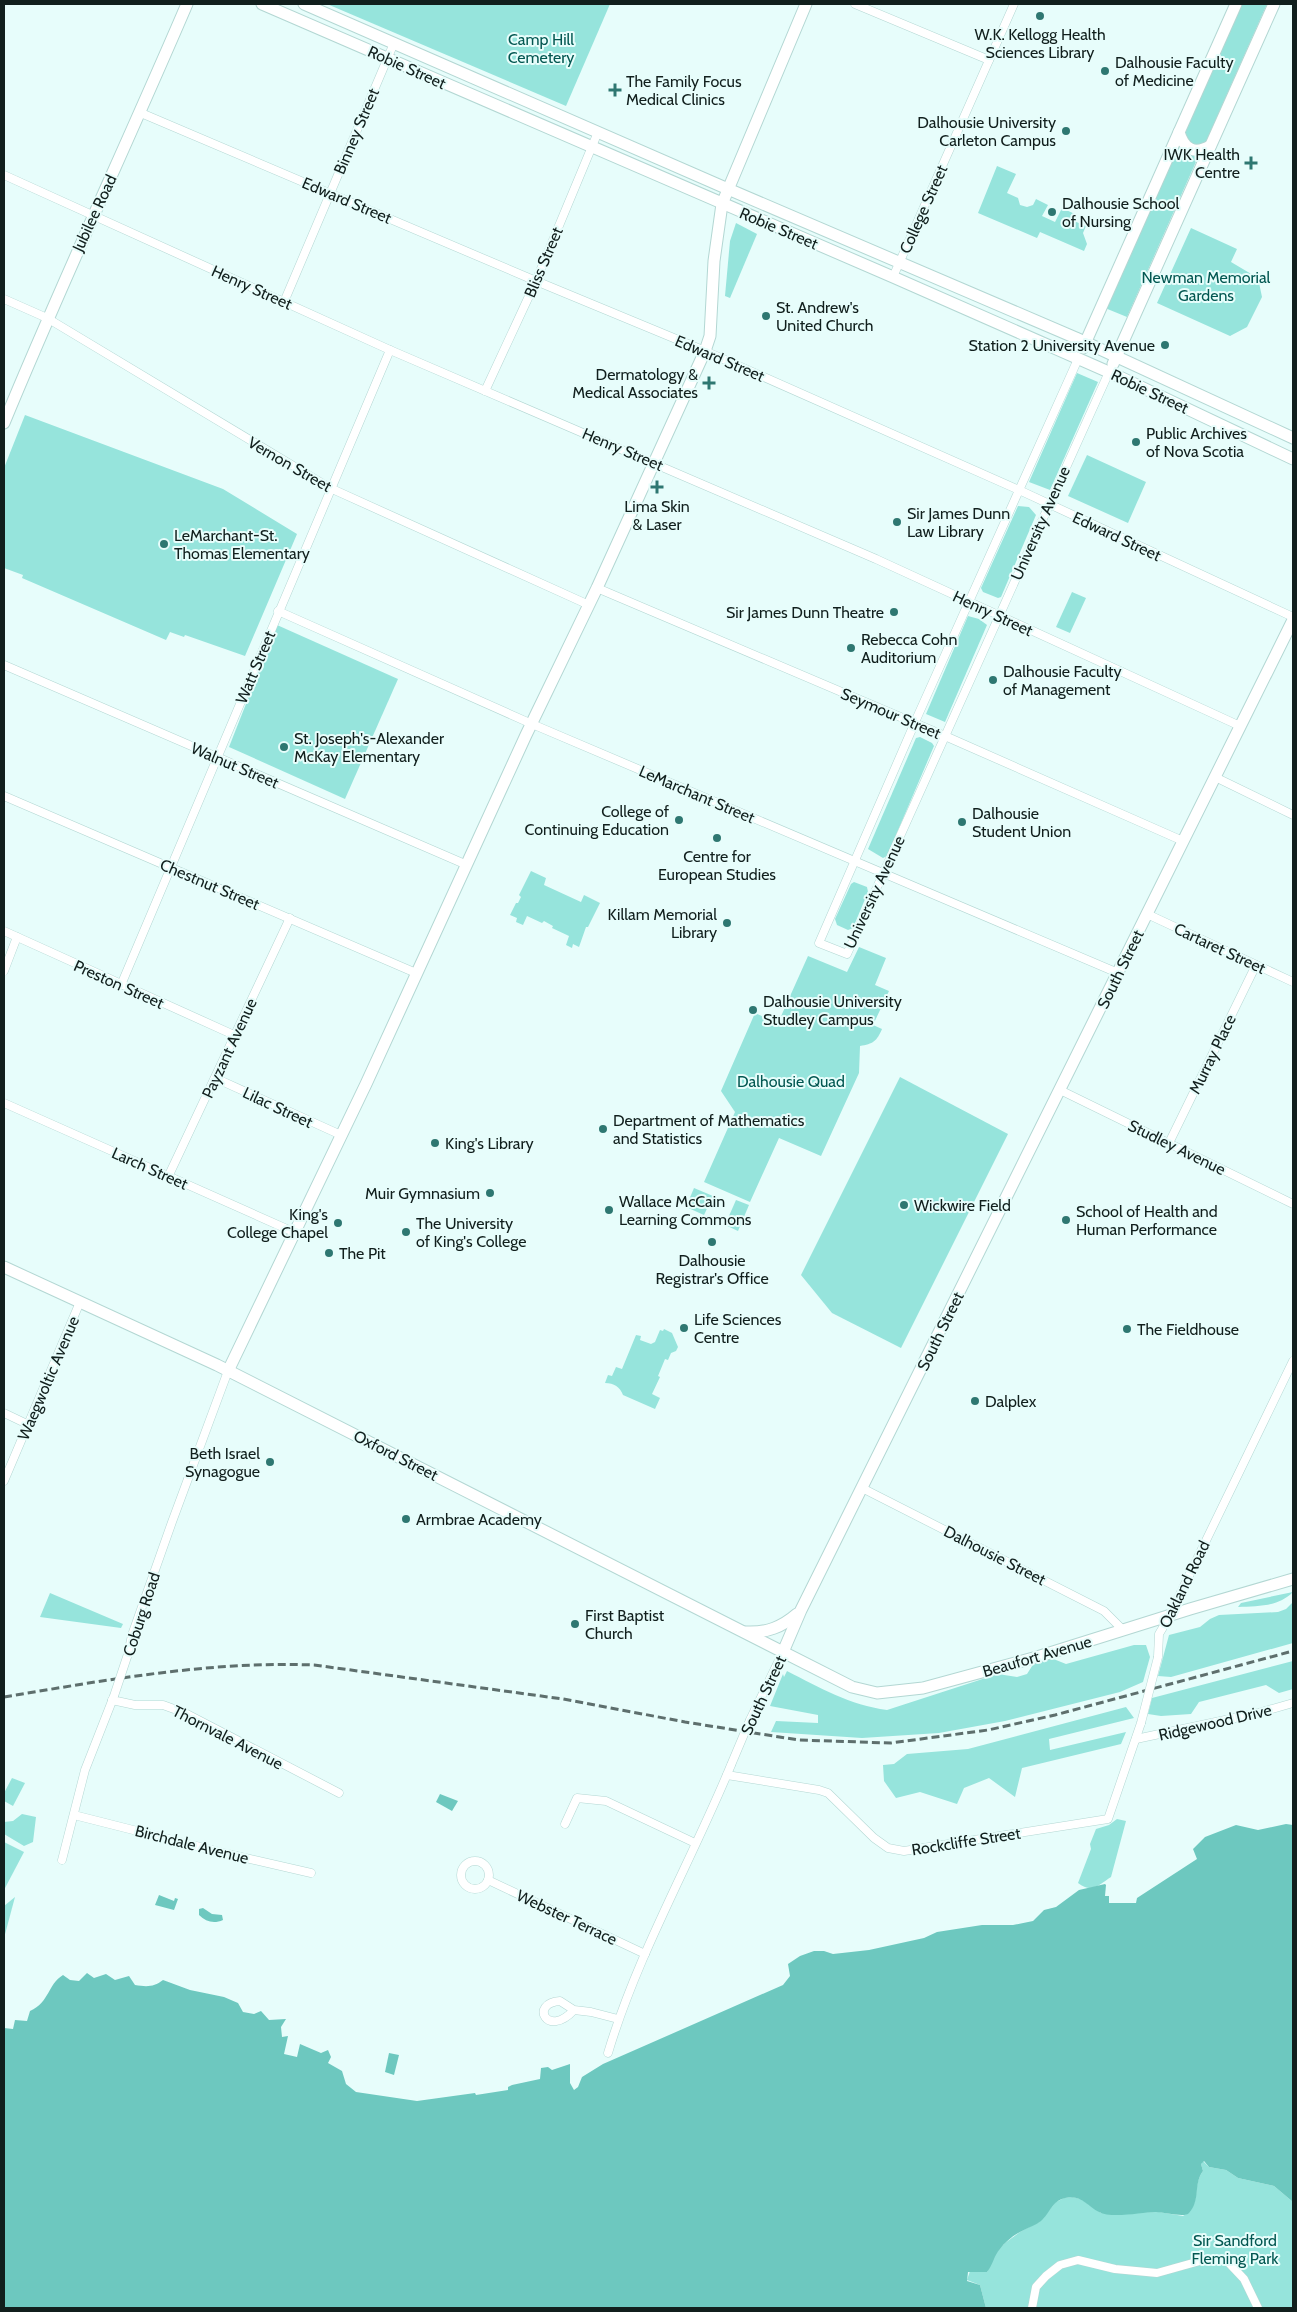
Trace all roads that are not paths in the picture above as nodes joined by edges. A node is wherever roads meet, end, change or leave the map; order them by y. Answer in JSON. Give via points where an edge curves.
{"nodes":[{"id":1,"x":187,"y":4,"type":"edge"},
{"id":2,"x":262,"y":4,"type":"edge"},
{"id":3,"x":304,"y":4,"type":"edge"},
{"id":4,"x":806,"y":4,"type":"edge"},
{"id":5,"x":855,"y":4,"type":"edge"},
{"id":6,"x":1014,"y":4,"type":"edge"},
{"id":7,"x":1236,"y":4,"type":"edge"},
{"id":8,"x":1274,"y":4,"type":"edge"},
{"id":9,"x":394,"y":42,"type":"junction"},
{"id":10,"x":387,"y":58,"type":"junction"},
{"id":11,"x":989,"y":60,"type":"junction"},
{"id":12,"x":140,"y":113,"type":"junction"},
{"id":13,"x":598,"y":132,"type":"junction"},
{"id":14,"x":1179,"y":132,"type":"junction"},
{"id":15,"x":1210,"y":146,"type":"junction"},
{"id":16,"x":591,"y":148,"type":"junction"},
{"id":17,"x":4,"y":175,"type":"edge"},
{"id":18,"x":728,"y":189,"type":"junction"},
{"id":19,"x":330,"y":193,"type":"junction"},
{"id":20,"x":722,"y":204,"type":"junction"},
{"id":21,"x":92,"y":215,"type":"junction"},
{"id":22,"x":900,"y":262,"type":"junction"},
{"id":23,"x":893,"y":277,"type":"junction"},
{"id":24,"x":536,"y":282,"type":"junction"},
{"id":25,"x":4,"y":299,"type":"edge"},
{"id":26,"x":284,"y":302,"type":"junction"},
{"id":27,"x":47,"y":318,"type":"junction"},
{"id":28,"x":1086,"y":342,"type":"junction"},
{"id":29,"x":390,"y":350,"type":"junction"},
{"id":30,"x":705,"y":350,"type":"junction"},
{"id":31,"x":1116,"y":356,"type":"junction"},
{"id":32,"x":1078,"y":358,"type":"junction"},
{"id":33,"x":1109,"y":372,"type":"junction"},
{"id":34,"x":485,"y":391,"type":"junction"},
{"id":35,"x":4,"y":423,"type":"edge"},
{"id":36,"x":1293,"y":438,"type":"edge"},
{"id":37,"x":1293,"y":459,"type":"edge"},
{"id":38,"x":654,"y":463,"type":"junction"},
{"id":39,"x":330,"y":488,"type":"junction"},
{"id":40,"x":1019,"y":490,"type":"junction"},
{"id":41,"x":1049,"y":504,"type":"junction"},
{"id":42,"x":597,"y":588,"type":"junction"},
{"id":43,"x":969,"y":601,"type":"junction"},
{"id":44,"x":589,"y":605,"type":"junction"},
{"id":45,"x":278,"y":611,"type":"junction"},
{"id":46,"x":999,"y":615,"type":"junction"},
{"id":47,"x":1292,"y":625,"type":"edge"},
{"id":48,"x":4,"y":665,"type":"edge"},
{"id":49,"x":914,"y":723,"type":"junction"},
{"id":50,"x":532,"y":724,"type":"junction"},
{"id":51,"x":1240,"y":726,"type":"junction"},
{"id":52,"x":944,"y":736,"type":"junction"},
{"id":53,"x":216,"y":757,"type":"junction"},
{"id":54,"x":1215,"y":777,"type":"junction"},
{"id":55,"x":4,"y":796,"type":"edge"},
{"id":56,"x":1293,"y":815,"type":"edge"},
{"id":57,"x":1183,"y":841,"type":"junction"},
{"id":58,"x":854,"y":861,"type":"junction"},
{"id":59,"x":467,"y":865,"type":"junction"},
{"id":60,"x":171,"y":867,"type":"junction"},
{"id":61,"x":883,"y":873,"type":"junction"},
{"id":62,"x":1147,"y":914,"type":"junction"},
{"id":63,"x":290,"y":918,"type":"junction"},
{"id":64,"x":4,"y":931,"type":"edge"},
{"id":65,"x":17,"y":937,"type":"junction"},
{"id":66,"x":1256,"y":965,"type":"junction"},
{"id":67,"x":4,"y":970,"type":"edge"},
{"id":68,"x":416,"y":973,"type":"junction"},
{"id":69,"x":1118,"y":973,"type":"junction"},
{"id":70,"x":1293,"y":982,"type":"edge"},
{"id":71,"x":121,"y":985,"type":"junction"},
{"id":72,"x":234,"y":1035,"type":"junction"},
{"id":73,"x":215,"y":1078,"type":"junction"},
{"id":74,"x":1060,"y":1090,"type":"junction"},
{"id":75,"x":4,"y":1103,"type":"edge"},
{"id":76,"x":341,"y":1136,"type":"junction"},
{"id":77,"x":1169,"y":1142,"type":"junction"},
{"id":78,"x":168,"y":1177,"type":"junction"},
{"id":79,"x":1293,"y":1204,"type":"edge"},
{"id":80,"x":296,"y":1233,"type":"junction"},
{"id":81,"x":4,"y":1266,"type":"edge"},
{"id":82,"x":80,"y":1302,"type":"junction"},
{"id":83,"x":1293,"y":1361,"type":"edge"},
{"id":84,"x":228,"y":1371,"type":"junction"},
{"id":85,"x":4,"y":1414,"type":"edge"},
{"id":86,"x":27,"y":1424,"type":"junction"},
{"id":87,"x":4,"y":1481,"type":"edge"},
{"id":88,"x":862,"y":1488,"type":"junction"},
{"id":89,"x":1293,"y":1579,"type":"edge"},
{"id":90,"x":801,"y":1610,"type":"junction"},
{"id":91,"x":1170,"y":1615,"type":"junction"},
{"id":92,"x":1123,"y":1630,"type":"junction"},
{"id":93,"x":742,"y":1631,"type":"junction"},
{"id":94,"x":783,"y":1652,"type":"junction"},
{"id":95,"x":113,"y":1698,"type":"junction"},
{"id":96,"x":1293,"y":1703,"type":"edge"},
{"id":97,"x":1136,"y":1739,"type":"junction"},
{"id":98,"x":727,"y":1775,"type":"junction"},
{"id":99,"x":339,"y":1793,"type":"dead end"},
{"id":100,"x":74,"y":1815,"type":"junction"},
{"id":101,"x":1108,"y":1819,"type":"joint"},
{"id":102,"x":565,"y":1824,"type":"dead end"},
{"id":103,"x":696,"y":1843,"type":"junction"},
{"id":104,"x":62,"y":1860,"type":"dead end"},
{"id":105,"x":312,"y":1873,"type":"dead end"},
{"id":106,"x":488,"y":1880,"type":"dead end"},
{"id":107,"x":645,"y":1954,"type":"junction"},
{"id":108,"x":574,"y":2010,"type":"dead end"},
{"id":109,"x":618,"y":2019,"type":"junction"},
{"id":110,"x":608,"y":2052,"type":"dead end"},
{"id":111,"x":1032,"y":2308,"type":"edge"},
{"id":112,"x":1258,"y":2308,"type":"edge"}],
"edges":[{"from":1,"to":12,"type":"main road","name":"Jubilee Road"},
{"from":2,"to":10,"type":"main road","name":"Robie Street"},
{"from":3,"to":9,"type":"main road","name":"Robie Street"},
{"from":4,"to":18,"type":"main road"},
{"from":5,"to":11,"type":"street"},
{"from":6,"to":11,"type":"street","name":"College Street"},
{"from":7,"to":14,"type":"main road","name":"University Avenue"},
{"from":8,"to":15,"type":"main road","name":"University Avenue"},
{"from":9,"to":10,"type":"street","name":"Binney Street"},
{"from":9,"to":13,"type":"main road","name":"Robie Street"},
{"from":10,"to":16,"type":"main road","name":"Robie Street"},
{"from":10,"to":19,"type":"street","name":"Binney Street"},
{"from":11,"to":22,"type":"street","name":"College Street"},
{"from":12,"to":19,"type":"street","name":"Edward Street"},
{"from":12,"to":21,"type":"main road","name":"Jubilee Road"},
{"from":13,"to":16,"type":"street","name":"Bliss Street"},
{"from":13,"to":18,"type":"main road","name":"Robie Street"},
{"from":14,"to":15,"type":"main road","via":[[1182,142],[1190,150],[1200,152]]},
{"from":14,"to":28,"type":"main road","name":"University Avenue"},
{"from":15,"to":31,"type":"main road","name":"University Avenue"},
{"from":16,"to":20,"type":"main road","name":"Robie Street"},
{"from":16,"to":24,"type":"street","name":"Bliss Street"},
{"from":17,"to":21,"type":"street","name":"Henry Street"},
{"from":18,"to":20,"type":"main road"},
{"from":18,"to":22,"type":"main road","name":"Robie Street"},
{"from":19,"to":24,"type":"street","name":"Edward Street"},
{"from":19,"to":26,"type":"street","name":"Binney Street"},
{"from":20,"to":23,"type":"main road","name":"Robie Street"},
{"from":20,"to":30,"type":"main road","via":[[714,262],[710,336]]},
{"from":21,"to":26,"type":"street","name":"Henry Street"},
{"from":21,"to":27,"type":"main road","name":"Jubilee Road"},
{"from":22,"to":23,"type":"street","name":"College Street"},
{"from":22,"to":28,"type":"main road","name":"Robie Street"},
{"from":23,"to":32,"type":"main road","name":"Robie Street"},
{"from":24,"to":30,"type":"street","name":"Edward Street"},
{"from":24,"to":34,"type":"street","name":"Bliss Street"},
{"from":25,"to":27,"type":"street","name":"Vernon Street"},
{"from":26,"to":29,"type":"street","name":"Henry Street"},
{"from":27,"to":35,"type":"main road","name":"Jubilee Road"},
{"from":27,"to":39,"type":"street","name":"Vernon Street"},
{"from":28,"to":31,"type":"main road","name":"Robie Street"},
{"from":28,"to":32,"type":"main road","name":"University Avenue"},
{"from":29,"to":34,"type":"street","name":"Henry Street"},
{"from":29,"to":39,"type":"street","name":"Watt Street"},
{"from":30,"to":38,"type":"main road"},
{"from":30,"to":40,"type":"street","name":"Edward Street"},
{"from":31,"to":33,"type":"main road","name":"University Avenue"},
{"from":31,"to":36,"type":"main road","name":"Robie Street"},
{"from":32,"to":33,"type":"main road","name":"Robie Street"},
{"from":32,"to":40,"type":"street","name":"University Avenue"},
{"from":33,"to":37,"type":"main road","name":"Robie Street"},
{"from":33,"to":41,"type":"street","name":"University Avenue"},
{"from":34,"to":38,"type":"street","name":"Henry Street"},
{"from":38,"to":42,"type":"main road"},
{"from":38,"to":43,"type":"street","name":"Henry Street"},
{"from":39,"to":44,"type":"street","name":"Vernon Street"},
{"from":39,"to":45,"type":"street","name":"Watt Street"},
{"from":40,"to":41,"type":"street","name":"Edward Street"},
{"from":40,"to":43,"type":"street","name":"University Avenue"},
{"from":41,"to":46,"type":"street","name":"University Avenue"},
{"from":41,"to":47,"type":"street","name":"Edward Street"},
{"from":42,"to":44,"type":"main road"},
{"from":42,"to":49,"type":"street","name":"Seymour Street"},
{"from":43,"to":46,"type":"street","name":"Henry Street"},
{"from":43,"to":49,"type":"street","name":"University Avenue"},
{"from":44,"to":50,"type":"main road"},
{"from":45,"to":50,"type":"street","name":"LeMarchant Street"},
{"from":45,"to":53,"type":"street","name":"Watt Street"},
{"from":46,"to":51,"type":"street","name":"Henry Street"},
{"from":46,"to":52,"type":"street","name":"University Avenue"},
{"from":47,"to":51,"type":"main road","name":"South Street"},
{"from":48,"to":53,"type":"street","name":"Walnut Street"},
{"from":49,"to":52,"type":"street","name":"Seymour Street"},
{"from":49,"to":58,"type":"street","name":"University Avenue"},
{"from":50,"to":58,"type":"street","name":"LeMarchant Street"},
{"from":50,"to":59,"type":"main road"},
{"from":51,"to":54,"type":"main road","name":"South Street"},
{"from":52,"to":57,"type":"street","name":"Seymour Street"},
{"from":52,"to":61,"type":"street","name":"University Avenue"},
{"from":53,"to":59,"type":"street","name":"Walnut Street"},
{"from":53,"to":60,"type":"street","name":"Watt Street"},
{"from":54,"to":56,"type":"street"},
{"from":54,"to":57,"type":"main road","name":"South Street"},
{"from":55,"to":60,"type":"street","name":"Chestnut Street"},
{"from":57,"to":62,"type":"main road","name":"South Street"},
{"from":58,"to":61,"type":"street","name":"LeMarchant Street"},
{"from":58,"to":61,"type":"street","name":"University Avenue","via":[[819,943],[847,954]]},
{"from":59,"to":68,"type":"main road"},
{"from":60,"to":63,"type":"street","name":"Chestnut Street"},
{"from":60,"to":71,"type":"street","name":"Watt Street"},
{"from":61,"to":69,"type":"street","name":"LeMarchant Street"},
{"from":62,"to":66,"type":"street","name":"Cartaret Street"},
{"from":62,"to":69,"type":"main road","name":"South Street"},
{"from":63,"to":68,"type":"street","name":"Chestnut Street"},
{"from":63,"to":72,"type":"street","name":"Payzant Avenue"},
{"from":64,"to":65,"type":"street","name":"Preston Street"},
{"from":65,"to":67,"type":"street"},
{"from":65,"to":71,"type":"street","name":"Preston Street"},
{"from":66,"to":70,"type":"street","name":"Cartaret Street"},
{"from":66,"to":77,"type":"street","name":"Murray Place"},
{"from":68,"to":76,"type":"main road"},
{"from":69,"to":74,"type":"main road","name":"South Street"},
{"from":71,"to":72,"type":"street","name":"Preston Street"},
{"from":72,"to":73,"type":"street","name":"Payzant Avenue"},
{"from":73,"to":76,"type":"street","name":"Lilac Street"},
{"from":73,"to":78,"type":"street","name":"Payzant Avenue"},
{"from":74,"to":77,"type":"street","name":"Studley Avenue"},
{"from":74,"to":88,"type":"main road","name":"South Street"},
{"from":75,"to":78,"type":"street","name":"Larch Street"},
{"from":76,"to":80,"type":"main road"},
{"from":77,"to":79,"type":"street","name":"Studley Avenue"},
{"from":78,"to":80,"type":"street","name":"Larch Street"},
{"from":80,"to":84,"type":"main road"},
{"from":81,"to":82,"type":"main road","name":"Oxford Street"},
{"from":82,"to":84,"type":"main road","name":"Oxford Street"},
{"from":82,"to":86,"type":"street","name":"Waegwoltic Avenue"},
{"from":83,"to":91,"type":"street","name":"Oakland Road"},
{"from":84,"to":93,"type":"main road","name":"Oxford Street"},
{"from":84,"to":95,"type":"street","name":"Coburg Road","bridge":true,"via":[[132,1634]]},
{"from":85,"to":86,"type":"street"},
{"from":86,"to":87,"type":"street","name":"Waegwoltic Avenue"},
{"from":88,"to":90,"type":"main road","name":"South Street"},
{"from":88,"to":92,"type":"street","name":"Dalhousie Street","via":[[1104,1611]]},
{"from":89,"to":91,"type":"main road","name":"Beaufort Avenue"},
{"from":90,"to":93,"type":"main road","via":[[786,1624],[767,1631]]},
{"from":90,"to":94,"type":"main road","name":"South Street"},
{"from":91,"to":92,"type":"main road","name":"Beaufort Avenue"},
{"from":91,"to":97,"type":"street","name":"Oakland Road","bridge":true,"via":[[1159,1634],[1158,1658]]},
{"from":92,"to":94,"type":"main road","name":"Beaufort Avenue","via":[[1038,1657],[895,1692],[877,1693],[852,1687]]},
{"from":93,"to":94,"type":"main road","name":"Oxford Street"},
{"from":94,"to":98,"type":"street","name":"South Street","bridge":true},
{"from":95,"to":99,"type":"street","name":"Thornvale Avenue","via":[[135,1705],[163,1705],[185,1714]]},
{"from":95,"to":100,"type":"street","name":"Coburg Road","via":[[85,1770]]},
{"from":96,"to":97,"type":"street","name":"Ridgewood Drive"},
{"from":97,"to":101,"type":"street","name":"Oakland Road"},
{"from":98,"to":101,"type":"street","name":"Rockcliffe Street","via":[[828,1793],[874,1838],[888,1848],[904,1851]]},
{"from":98,"to":103,"type":"street","name":"South Street"},
{"from":100,"to":104,"type":"street","name":"Coburg Road"},
{"from":100,"to":105,"type":"street","name":"Birchdale Avenue"},
{"from":102,"to":103,"type":"street","via":[[578,1798],[606,1801]]},
{"from":103,"to":107,"type":"street","name":"South Street"},
{"from":106,"to":107,"type":"street","name":"Webster Terrace"},
{"from":107,"to":109,"type":"street","name":"South Street"},
{"from":108,"to":109,"type":"street"},
{"from":109,"to":110,"type":"street","name":"South Street"},
{"from":111,"to":112,"type":"street","via":[[1036,2287],[1060,2265],[1078,2260],[1115,2269],[1157,2273],[1207,2259],[1226,2261],[1244,2279]]}]}
